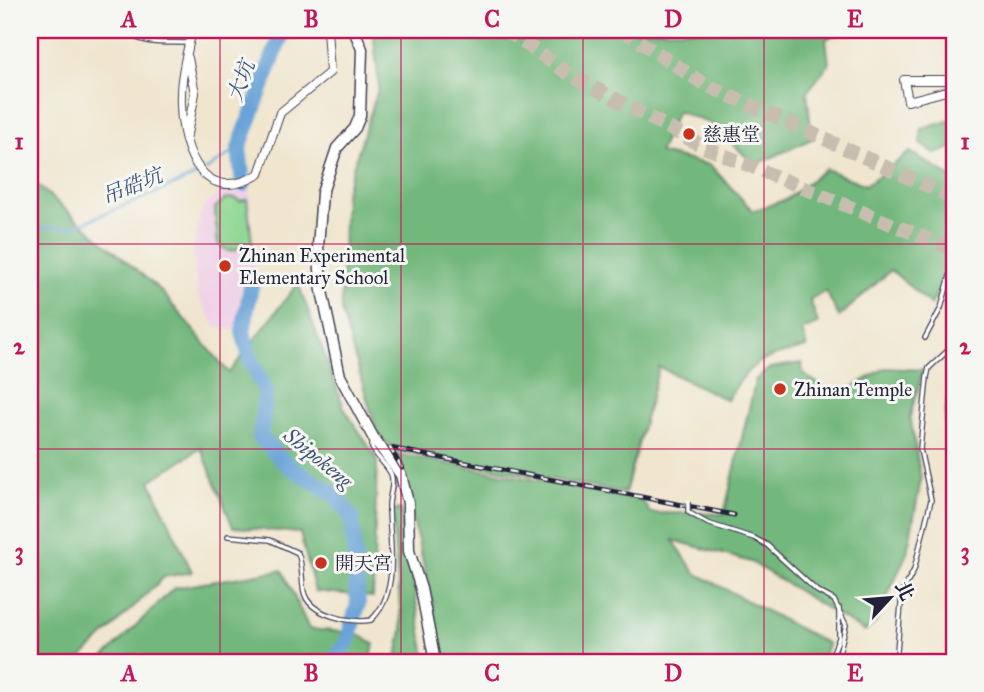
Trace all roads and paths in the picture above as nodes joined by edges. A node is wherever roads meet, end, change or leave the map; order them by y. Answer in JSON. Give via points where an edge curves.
{"nodes":[{"id":1,"x":126,"y":30,"type":"edge"},
{"id":2,"x":192,"y":30,"type":"edge"},
{"id":3,"x":327,"y":30,"type":"edge"},
{"id":4,"x":354,"y":30,"type":"edge"},
{"id":5,"x":189,"y":43,"type":"junction"},
{"id":6,"x":188,"y":58,"type":"junction"},
{"id":7,"x":954,"y":80,"type":"edge"},
{"id":8,"x":954,"y":89,"type":"edge"},
{"id":9,"x":186,"y":143,"type":"junction"},
{"id":10,"x":954,"y":262,"type":"edge"},
{"id":11,"x":925,"y":338,"type":"dead end"},
{"id":12,"x":954,"y":345,"type":"edge"},
{"id":13,"x":373,"y":436,"type":"junction"},
{"id":14,"x":688,"y":502,"type":"dead end"},
{"id":15,"x":228,"y":536,"type":"dead end"},
{"id":16,"x":839,"y":606,"type":"junction"},
{"id":17,"x":435,"y":662,"type":"edge"},
{"id":18,"x":828,"y":662,"type":"edge"},
{"id":19,"x":837,"y":662,"type":"edge"},
{"id":20,"x":896,"y":662,"type":"edge"}],
"edges":[{"from":1,"to":5,"type":"lane","via":[[149,41]]},
{"from":2,"to":5,"type":"street"},
{"from":3,"to":9,"type":"street","via":[[330,72],[280,113],[259,174],[220,185],[200,171]]},
{"from":4,"to":13,"type":"street","via":[[362,50],[360,116],[333,157],[319,210],[318,247],[338,367]]},
{"from":5,"to":6,"type":"street"},
{"from":6,"to":9,"type":"street","via":[[180,97]]},
{"from":6,"to":9,"type":"street","via":[[195,93]]},
{"from":7,"to":8,"type":"street","via":[[904,80],[908,101]]},
{"from":10,"to":11,"type":"lane","via":[[941,309]]},
{"from":12,"to":20,"type":"lane","via":[[929,368],[920,449],[931,500],[914,570],[902,593]]},
{"from":13,"to":15,"type":"lane","via":[[372,448],[393,483],[389,502],[391,574],[386,601],[371,620],[346,619],[309,602],[298,553],[270,540]]},
{"from":13,"to":17,"type":"street","via":[[401,475],[408,503],[408,551],[421,589]]},
{"from":14,"to":16,"type":"lane","bridge":true,"via":[[688,512],[707,523],[766,545]]},
{"from":16,"to":18,"type":"lane","via":[[840,630]]},
{"from":16,"to":19,"type":"lane","via":[[846,625]]}]}
